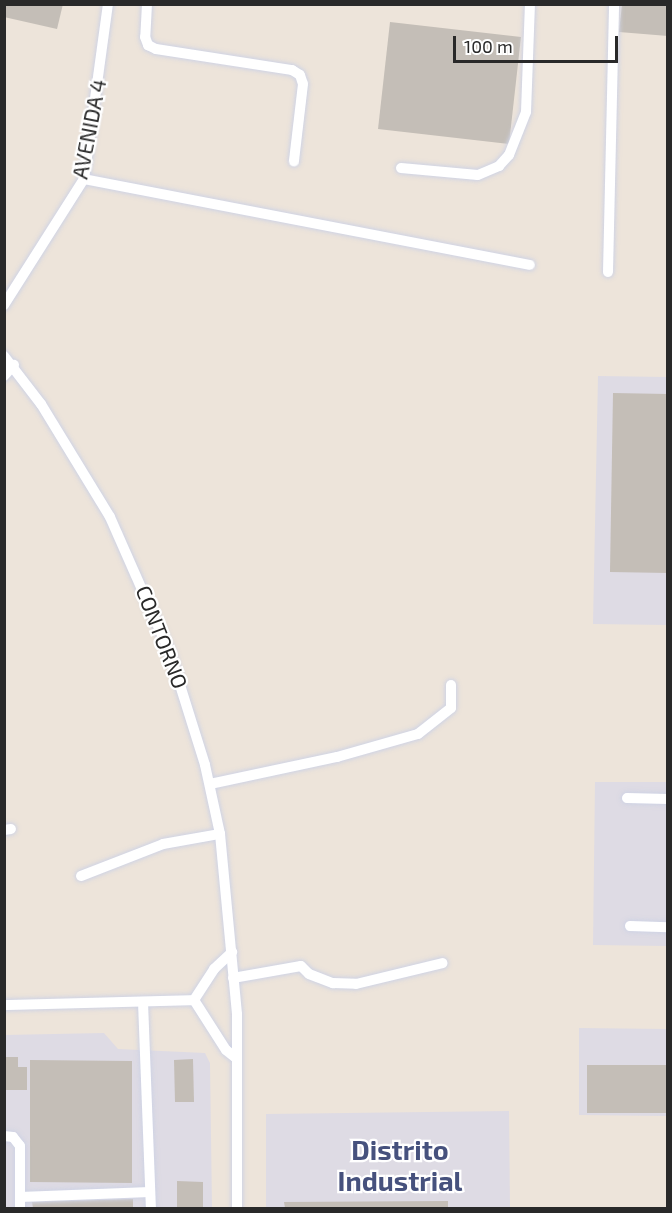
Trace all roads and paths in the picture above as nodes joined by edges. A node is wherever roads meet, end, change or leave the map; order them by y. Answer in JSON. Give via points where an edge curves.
{"nodes":[{"id":1,"x":108,"y":4,"type":"edge"},
{"id":2,"x":147,"y":4,"type":"edge"},
{"id":3,"x":530,"y":4,"type":"edge"},
{"id":4,"x":614,"y":4,"type":"edge"},
{"id":5,"x":294,"y":161,"type":"dead end"},
{"id":6,"x":401,"y":168,"type":"dead end"},
{"id":7,"x":84,"y":179,"type":"junction"},
{"id":8,"x":530,"y":265,"type":"dead end"},
{"id":9,"x":608,"y":272,"type":"dead end"},
{"id":10,"x":4,"y":305,"type":"edge"},
{"id":11,"x":4,"y":356,"type":"edge"},
{"id":12,"x":14,"y":366,"type":"junction"},
{"id":13,"x":4,"y":376,"type":"edge"},
{"id":14,"x":451,"y":684,"type":"dead end"},
{"id":15,"x":210,"y":784,"type":"junction"},
{"id":16,"x":627,"y":798,"type":"dead end"},
{"id":17,"x":668,"y":799,"type":"edge"},
{"id":18,"x":220,"y":834,"type":"junction"},
{"id":19,"x":81,"y":876,"type":"dead end"},
{"id":20,"x":630,"y":926,"type":"dead end"},
{"id":21,"x":668,"y":927,"type":"edge"},
{"id":22,"x":232,"y":952,"type":"junction"},
{"id":23,"x":444,"y":963,"type":"dead end"},
{"id":24,"x":233,"y":978,"type":"junction"},
{"id":25,"x":194,"y":1000,"type":"junction"},
{"id":26,"x":143,"y":1002,"type":"junction"},
{"id":27,"x":4,"y":1005,"type":"edge"},
{"id":28,"x":236,"y":1058,"type":"junction"},
{"id":29,"x":4,"y":1137,"type":"edge"},
{"id":30,"x":150,"y":1192,"type":"junction"},
{"id":31,"x":20,"y":1203,"type":"edge"},
{"id":32,"x":151,"y":1209,"type":"edge"},
{"id":33,"x":237,"y":1209,"type":"edge"}],
"edges":[{"from":1,"to":7,"type":"street","name":"AVENIDA 4"},
{"from":2,"to":5,"type":"street","via":[[145,37],[148,45],[156,49],[292,70],[300,75],[303,84]]},
{"from":3,"to":6,"type":"street","via":[[526,112],[509,155],[499,166],[478,175]]},
{"from":4,"to":9,"type":"street"},
{"from":7,"to":8,"type":"street"},
{"from":7,"to":10,"type":"street","name":"AVENIDA 4"},
{"from":11,"to":12,"type":"street","name":"CONTORNO"},
{"from":12,"to":13,"type":"street"},
{"from":12,"to":15,"type":"street","name":"CONTORNO","via":[[85,474],[132,564],[174,664]]},
{"from":14,"to":15,"type":"street","via":[[451,708],[418,734],[337,757]]},
{"from":15,"to":18,"type":"street","name":"CONTORNO"},
{"from":16,"to":17,"type":"street"},
{"from":18,"to":19,"type":"street","via":[[163,844]]},
{"from":18,"to":22,"type":"street","name":"CONTORNO"},
{"from":20,"to":21,"type":"street"},
{"from":22,"to":24,"type":"street","name":"CONTORNO"},
{"from":22,"to":25,"type":"street","via":[[214,969]]},
{"from":23,"to":24,"type":"street","via":[[356,984],[333,983],[309,974],[301,966]]},
{"from":24,"to":28,"type":"street","name":"CONTORNO"},
{"from":25,"to":26,"type":"street"},
{"from":25,"to":28,"type":"street","via":[[226,1050]]},
{"from":26,"to":27,"type":"street"},
{"from":26,"to":30,"type":"street"},
{"from":28,"to":33,"type":"street","name":"CONTORNO"},
{"from":29,"to":31,"type":"street","via":[[13,1137],[20,1146]]},
{"from":30,"to":31,"type":"street"},
{"from":30,"to":32,"type":"street"}]}
